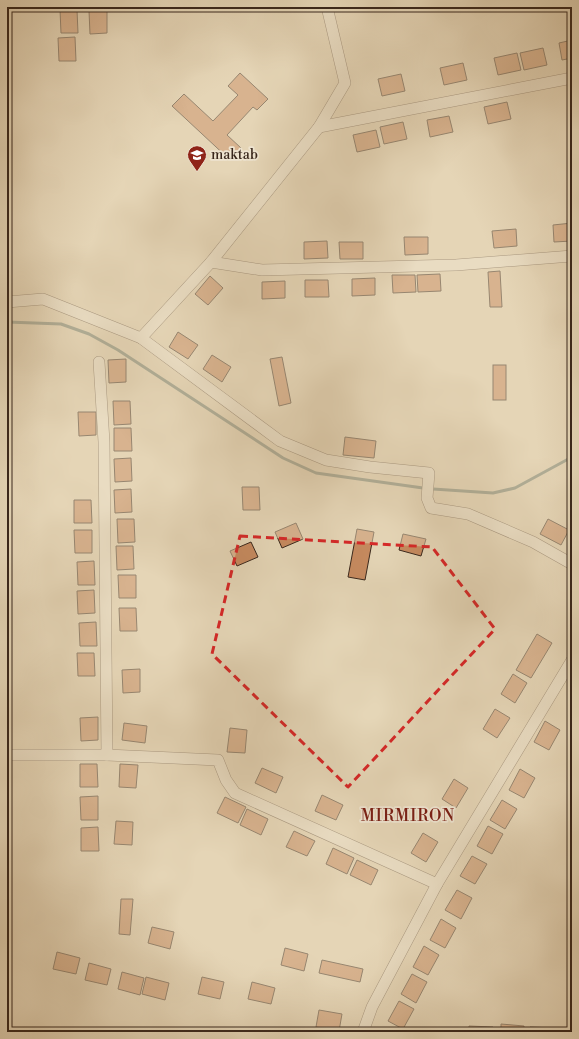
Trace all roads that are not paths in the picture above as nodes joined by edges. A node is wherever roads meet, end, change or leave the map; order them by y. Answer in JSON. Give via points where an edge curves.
{"nodes":[{"id":1,"x":327,"y":7,"type":"edge"},
{"id":2,"x":572,"y":78,"type":"edge"},
{"id":3,"x":319,"y":127,"type":"junction"},
{"id":4,"x":572,"y":256,"type":"edge"},
{"id":5,"x":212,"y":262,"type":"junction"},
{"id":6,"x":7,"y":302,"type":"edge"},
{"id":7,"x":141,"y":338,"type":"junction"},
{"id":8,"x":99,"y":362,"type":"dead end"},
{"id":9,"x":572,"y":564,"type":"edge"},
{"id":10,"x":572,"y":660,"type":"edge"},
{"id":11,"x":7,"y":755,"type":"edge"},
{"id":12,"x":107,"y":755,"type":"junction"},
{"id":13,"x":437,"y":884,"type":"junction"},
{"id":14,"x":363,"y":1032,"type":"edge"}],
"edges":[{"from":1,"to":3,"type":"street","via":[[345,83]]},
{"from":2,"to":3,"type":"street"},
{"from":3,"to":5,"type":"street"},
{"from":4,"to":5,"type":"street","via":[[456,265],[262,270]]},
{"from":5,"to":7,"type":"street"},
{"from":6,"to":7,"type":"street","via":[[43,299]]},
{"from":7,"to":9,"type":"street","via":[[280,441],[326,460],[429,473],[427,498],[431,508],[468,514],[533,542]]},
{"from":8,"to":12,"type":"street","via":[[104,442]]},
{"from":10,"to":13,"type":"street"},
{"from":11,"to":12,"type":"street"},
{"from":12,"to":13,"type":"street","via":[[218,760],[226,780],[235,793]]},
{"from":13,"to":14,"type":"street","via":[[372,1007]]}]}
